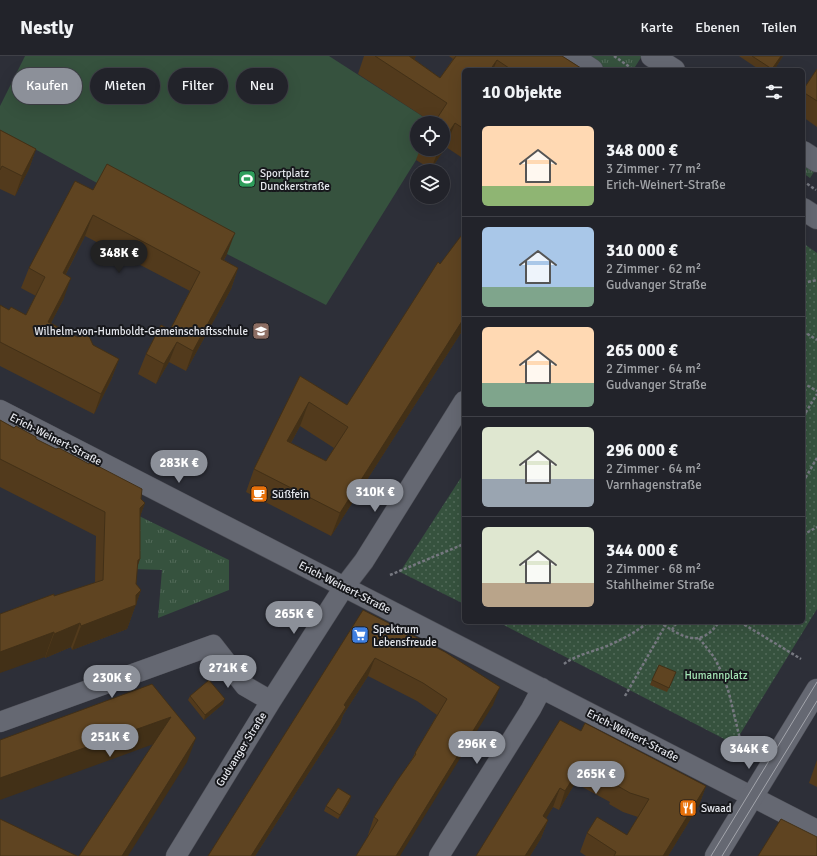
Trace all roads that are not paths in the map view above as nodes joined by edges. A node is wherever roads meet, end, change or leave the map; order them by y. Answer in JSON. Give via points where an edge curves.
{"nodes":[{"id":1,"x":571,"y":56,"type":"edge"},
{"id":2,"x":652,"y":56,"type":"edge"},
{"id":3,"x":589,"y":68,"type":"edge"},
{"id":4,"x":671,"y":68,"type":"edge"},
{"id":5,"x":805,"y":153,"type":"edge"},
{"id":6,"x":817,"y":161,"type":"edge"},
{"id":7,"x":805,"y":210,"type":"edge"},
{"id":8,"x":817,"y":218,"type":"edge"},
{"id":9,"x":462,"y":404,"type":"edge"},
{"id":10,"x":0,"y":410,"type":"edge"},
{"id":11,"x":344,"y":587,"type":"junction"},
{"id":12,"x":542,"y":688,"type":"junction"},
{"id":13,"x":817,"y":690,"type":"edge"},
{"id":14,"x":271,"y":701,"type":"junction"},
{"id":15,"x":0,"y":722,"type":"edge"},
{"id":16,"x":752,"y":796,"type":"junction"},
{"id":17,"x":817,"y":830,"type":"edge"},
{"id":18,"x":176,"y":856,"type":"edge"},
{"id":19,"x":439,"y":856,"type":"edge"},
{"id":20,"x":716,"y":856,"type":"edge"}],
"edges":[{"from":1,"to":3,"type":"street"},
{"from":2,"to":4,"type":"street"},
{"from":5,"to":6,"type":"street"},
{"from":7,"to":8,"type":"street"},
{"from":9,"to":11,"type":"street","name":"Gudvanger Straße","via":[[364,562]]},
{"from":10,"to":11,"type":"street","name":"Erich-Weinert-Straße"},
{"from":11,"to":12,"type":"street","name":"Erich-Weinert-Straße"},
{"from":11,"to":14,"type":"street","name":"Gudvanger Straße"},
{"from":12,"to":16,"type":"street","name":"Erich-Weinert-Straße"},
{"from":12,"to":19,"type":"street"},
{"from":13,"to":16,"type":"street"},
{"from":14,"to":15,"type":"street","via":[[245,686],[213,645]]},
{"from":14,"to":18,"type":"street","name":"Gudvanger Straße"},
{"from":16,"to":17,"type":"street","name":"Erich-Weinert-Straße"},
{"from":16,"to":20,"type":"street"}]}
